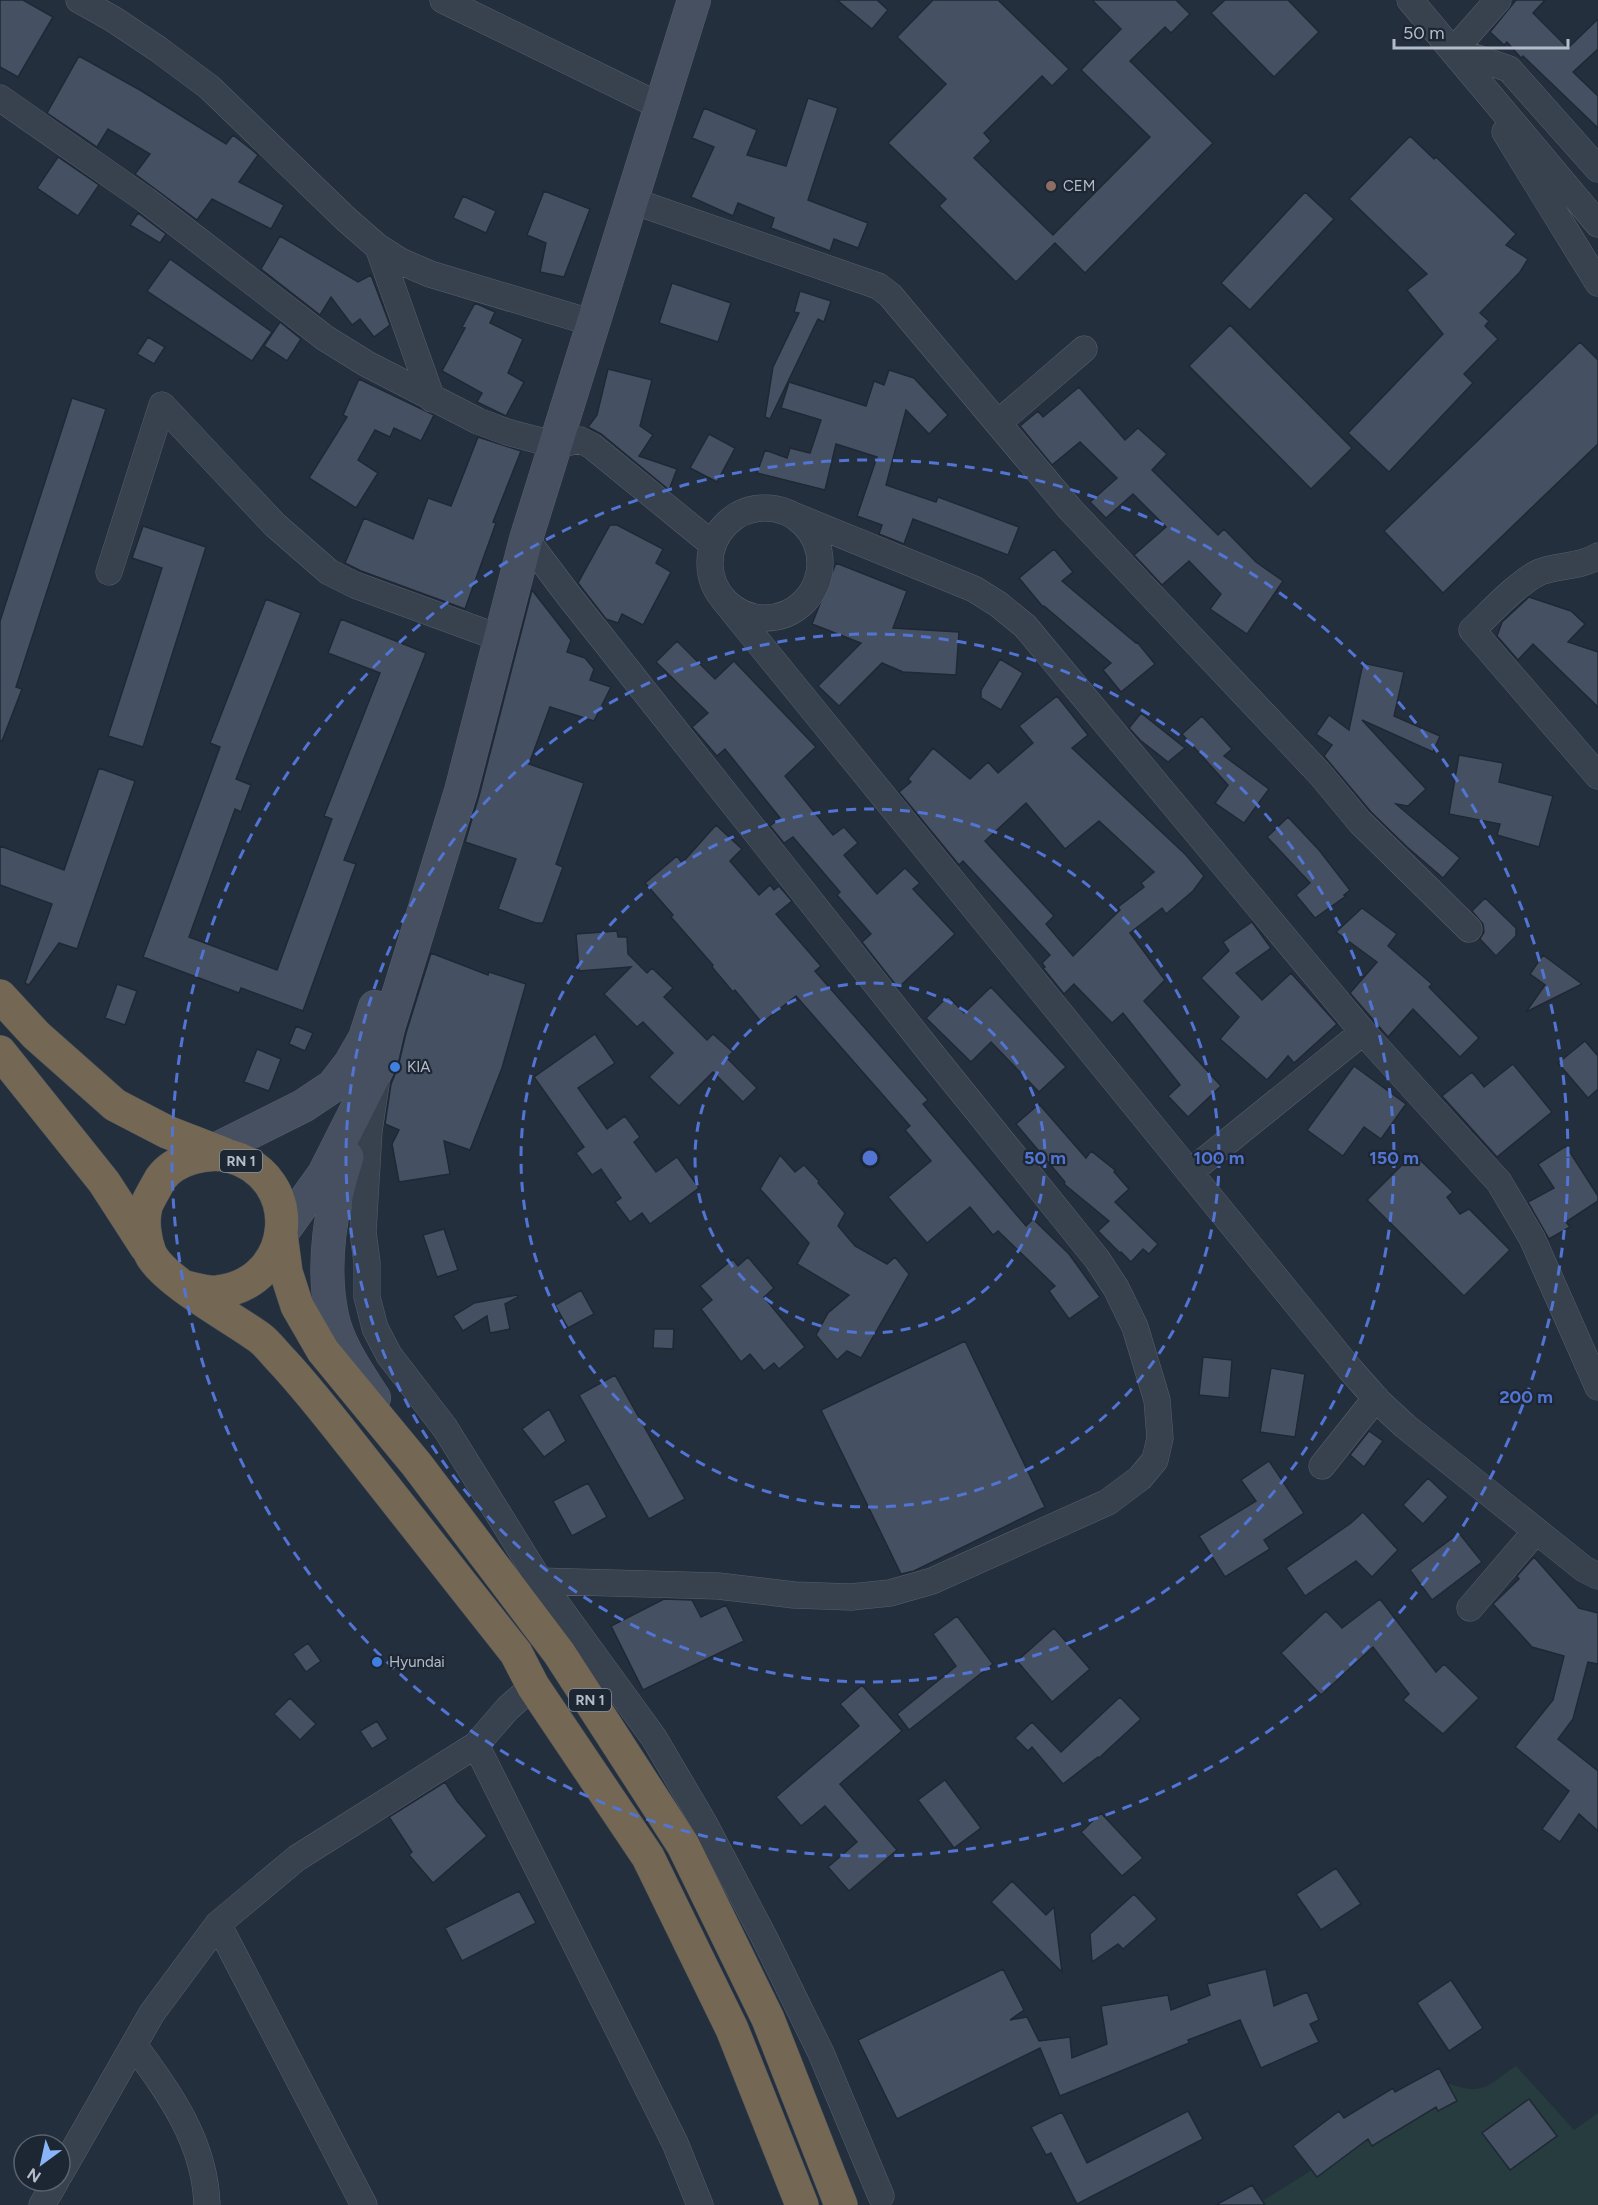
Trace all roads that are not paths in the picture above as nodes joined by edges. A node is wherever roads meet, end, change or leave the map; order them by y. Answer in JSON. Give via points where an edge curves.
{"nodes":[{"id":1,"x":79,"y":0,"type":"edge"},
{"id":2,"x":443,"y":0,"type":"edge"},
{"id":3,"x":694,"y":0,"type":"edge"},
{"id":4,"x":1410,"y":0,"type":"edge"},
{"id":5,"x":1498,"y":0,"type":"edge"},
{"id":6,"x":1454,"y":50,"type":"junction"},
{"id":7,"x":0,"y":98,"type":"edge"},
{"id":8,"x":662,"y":107,"type":"junction"},
{"id":9,"x":1593,"y":153,"type":"edge"},
{"id":10,"x":633,"y":201,"type":"junction"},
{"id":11,"x":1598,"y":224,"type":"edge"},
{"id":12,"x":378,"y":247,"type":"junction"},
{"id":13,"x":1598,"y":283,"type":"edge"},
{"id":14,"x":593,"y":323,"type":"junction"},
{"id":15,"x":1083,"y":349,"type":"dead end"},
{"id":16,"x":432,"y":399,"type":"junction"},
{"id":17,"x":998,"y":423,"type":"junction"},
{"id":18,"x":556,"y":445,"type":"junction"},
{"id":19,"x":790,"y":514,"type":"junction"},
{"id":20,"x":526,"y":539,"type":"junction"},
{"id":21,"x":712,"y":544,"type":"junction"},
{"id":22,"x":1593,"y":565,"type":"edge"},
{"id":23,"x":109,"y":572,"type":"dead end"},
{"id":24,"x":723,"y":599,"type":"junction"},
{"id":25,"x":497,"y":647,"type":"junction"},
{"id":26,"x":1598,"y":776,"type":"edge"},
{"id":27,"x":1469,"y":929,"type":"dead end"},
{"id":28,"x":0,"y":996,"type":"edge"},
{"id":29,"x":1363,"y":1032,"type":"junction"},
{"id":30,"x":0,"y":1052,"type":"edge"},
{"id":31,"x":380,"y":1063,"type":"junction"},
{"id":32,"x":216,"y":1154,"type":"junction"},
{"id":33,"x":1190,"y":1172,"type":"junction"},
{"id":34,"x":281,"y":1234,"type":"junction"},
{"id":35,"x":151,"y":1254,"type":"junction"},
{"id":36,"x":185,"y":1287,"type":"junction"},
{"id":37,"x":1598,"y":1387,"type":"edge"},
{"id":38,"x":1376,"y":1398,"type":"junction"},
{"id":39,"x":417,"y":1465,"type":"junction"},
{"id":40,"x":1322,"y":1466,"type":"dead end"},
{"id":41,"x":1536,"y":1531,"type":"junction"},
{"id":42,"x":1598,"y":1576,"type":"edge"},
{"id":43,"x":540,"y":1581,"type":"junction"},
{"id":44,"x":1470,"y":1608,"type":"dead end"},
{"id":45,"x":533,"y":1686,"type":"junction"},
{"id":46,"x":476,"y":1745,"type":"junction"},
{"id":47,"x":218,"y":1924,"type":"junction"},
{"id":48,"x":134,"y":2045,"type":"junction"},
{"id":49,"x":72,"y":2157,"type":"edge"},
{"id":50,"x":881,"y":2196,"type":"dead end"},
{"id":51,"x":207,"y":2205,"type":"edge"},
{"id":52,"x":363,"y":2205,"type":"edge"},
{"id":53,"x":700,"y":2205,"type":"edge"},
{"id":54,"x":802,"y":2205,"type":"edge"},
{"id":55,"x":841,"y":2205,"type":"edge"}],
"edges":[{"from":1,"to":12,"type":"street","via":[[113,19],[209,87]]},
{"from":2,"to":8,"type":"street"},
{"from":3,"to":8,"type":"main road"},
{"from":4,"to":6,"type":"street"},
{"from":5,"to":6,"type":"street"},
{"from":6,"to":9,"type":"street","via":[[1509,69]]},
{"from":6,"to":11,"type":"street"},
{"from":6,"to":13,"type":"street"},
{"from":7,"to":16,"type":"street","via":[[146,200],[325,338]]},
{"from":8,"to":10,"type":"main road"},
{"from":10,"to":14,"type":"main road"},
{"from":10,"to":17,"type":"street","via":[[878,286],[890,295]]},
{"from":12,"to":14,"type":"street","via":[[430,274]]},
{"from":12,"to":16,"type":"street"},
{"from":14,"to":18,"type":"main road"},
{"from":15,"to":17,"type":"street"},
{"from":16,"to":18,"type":"street","via":[[488,425]]},
{"from":17,"to":27,"type":"street","via":[[1070,509],[1321,775],[1360,822]]},
{"from":18,"to":20,"type":"main road"},
{"from":18,"to":21,"type":"street","via":[[580,440],[592,446]]},
{"from":19,"to":21,"type":"street","via":[[772,508],[753,509],[735,516]]},
{"from":19,"to":24,"type":"street","via":[[808,528],[817,545],[820,564],[807,599],[792,611],[774,617],[754,617]]},
{"from":19,"to":29,"type":"street","via":[[974,589],[1025,626]]},
{"from":20,"to":25,"type":"main road"},
{"from":20,"to":43,"type":"street","via":[[1097,1259],[1135,1327],[1157,1400],[1160,1438],[1155,1460],[1140,1478],[1108,1502],[932,1581],[890,1593],[851,1597],[718,1586]]},
{"from":21,"to":24,"type":"street","via":[[709,563],[713,582]]},
{"from":22,"to":26,"type":"street","via":[[1560,566],[1538,573],[1472,630]]},
{"from":23,"to":25,"type":"street","via":[[162,405],[274,525],[329,572]]},
{"from":24,"to":33,"type":"street"},
{"from":25,"to":31,"type":"main road","via":[[461,791]]},
{"from":25,"to":32,"type":"main road","via":[[443,781],[365,1038],[333,1086],[303,1107]]},
{"from":28,"to":32,"type":"highway","number":"RN 1","via":[[36,1035],[115,1105]]},
{"from":29,"to":33,"type":"street"},
{"from":29,"to":37,"type":"street","via":[[1499,1182],[1532,1238]]},
{"from":30,"to":35,"type":"highway","number":"RN 1","via":[[104,1182]]},
{"from":31,"to":34,"type":"main road","via":[[324,1174]]},
{"from":31,"to":39,"type":"main road","via":[[332,1208],[328,1284],[332,1317],[342,1343]]},
{"from":31,"to":43,"type":"street","via":[[369,1131],[364,1221],[367,1297],[375,1328],[389,1355],[445,1428]]},
{"from":32,"to":34,"type":"highway","number":"RN 1","via":[[250,1165],[268,1182],[282,1215]]},
{"from":32,"to":35,"type":"highway","number":"RN 1","via":[[182,1162],[162,1176],[146,1207],[144,1231]]},
{"from":33,"to":38,"type":"street"},
{"from":34,"to":36,"type":"highway","number":"RN 1","via":[[272,1261],[246,1284],[214,1293]]},
{"from":34,"to":39,"type":"highway","number":"RN 1","via":[[286,1272],[297,1306],[323,1351]]},
{"from":35,"to":36,"type":"highway","number":"RN 1","via":[[165,1273]]},
{"from":36,"to":45,"type":"highway","number":"RN 1","via":[[262,1340],[307,1388],[516,1653]]},
{"from":38,"to":40,"type":"street"},
{"from":38,"to":41,"type":"street"},
{"from":39,"to":55,"type":"highway","number":"RN 1","via":[[560,1653],[683,1845],[768,2019]]},
{"from":41,"to":42,"type":"street"},
{"from":41,"to":44,"type":"street"},
{"from":43,"to":50,"type":"street","via":[[654,1738],[704,1823],[821,2054]]},
{"from":45,"to":46,"type":"street"},
{"from":45,"to":54,"type":"highway","number":"RN 1","via":[[648,1857],[732,2029]]},
{"from":46,"to":47,"type":"street","via":[[297,1858]]},
{"from":46,"to":53,"type":"street","via":[[675,2143]]},
{"from":47,"to":48,"type":"street","via":[[152,2013]]},
{"from":47,"to":52,"type":"street"},
{"from":48,"to":49,"type":"street"},
{"from":48,"to":51,"type":"street","via":[[168,2091],[200,2156]]}]}
